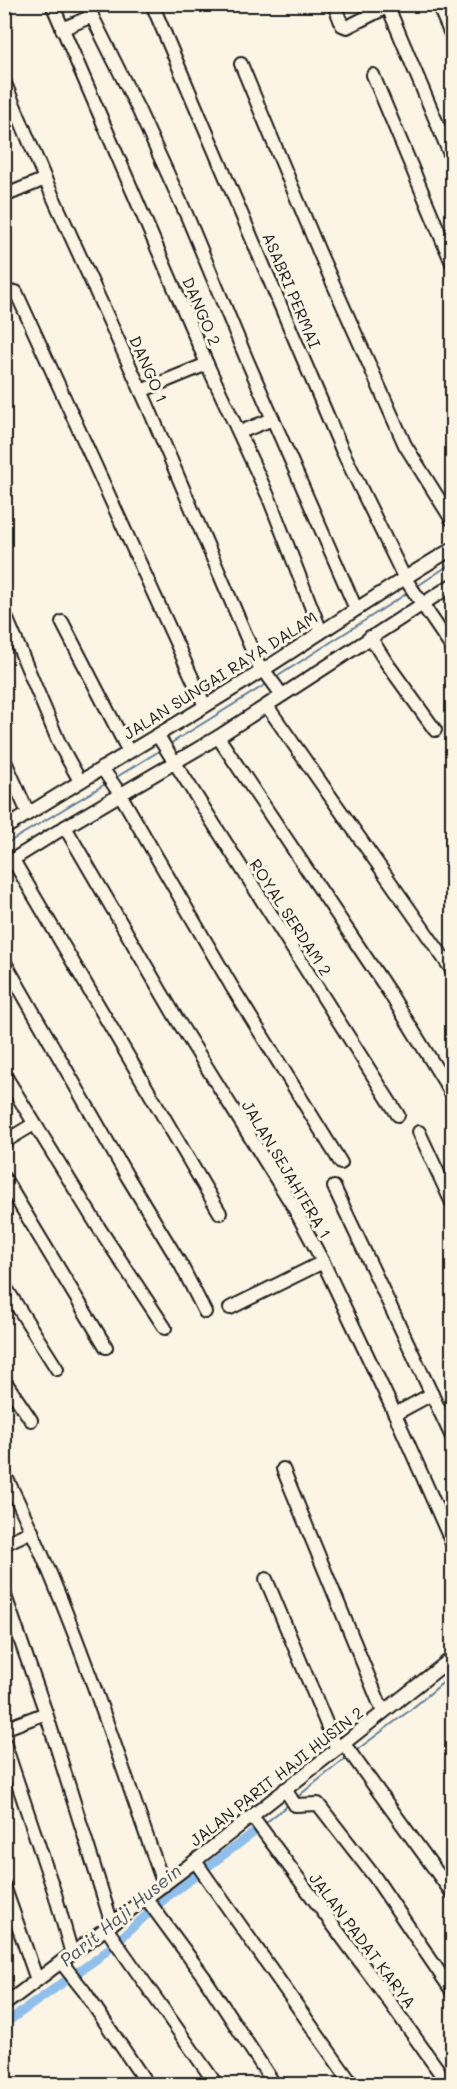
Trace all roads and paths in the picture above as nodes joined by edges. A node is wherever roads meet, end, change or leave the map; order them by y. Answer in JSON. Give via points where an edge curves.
{"nodes":[{"id":1,"x":52,"y":4,"type":"edge"},
{"id":2,"x":152,"y":4,"type":"edge"},
{"id":3,"x":334,"y":4,"type":"edge"},
{"id":4,"x":438,"y":4,"type":"edge"},
{"id":5,"x":386,"y":6,"type":"edge"},
{"id":6,"x":90,"y":10,"type":"edge"},
{"id":7,"x":62,"y":29,"type":"junction"},
{"id":8,"x":453,"y":37,"type":"edge"},
{"id":9,"x":241,"y":64,"type":"dead end"},
{"id":10,"x":373,"y":75,"type":"dead end"},
{"id":11,"x":4,"y":81,"type":"edge"},
{"id":12,"x":453,"y":159,"type":"edge"},
{"id":13,"x":45,"y":179,"type":"junction"},
{"id":14,"x":5,"y":195,"type":"edge"},
{"id":15,"x":453,"y":264,"type":"edge"},
{"id":16,"x":16,"y":292,"type":"dead end"},
{"id":17,"x":207,"y":364,"type":"junction"},
{"id":18,"x":141,"y":391,"type":"junction"},
{"id":19,"x":273,"y":418,"type":"junction"},
{"id":20,"x":240,"y":432,"type":"junction"},
{"id":21,"x":453,"y":520,"type":"edge"},
{"id":22,"x":453,"y":549,"type":"edge"},
{"id":23,"x":406,"y":581,"type":"junction"},
{"id":24,"x":453,"y":585,"type":"edge"},
{"id":25,"x":420,"y":602,"type":"junction"},
{"id":26,"x":356,"y":609,"type":"junction"},
{"id":27,"x":4,"y":612,"type":"edge"},
{"id":28,"x":62,"y":622,"type":"dead end"},
{"id":29,"x":321,"y":632,"type":"junction"},
{"id":30,"x":370,"y":637,"type":"junction"},
{"id":31,"x":453,"y":648,"type":"edge"},
{"id":32,"x":264,"y":671,"type":"junction"},
{"id":33,"x":279,"y":692,"type":"junction"},
{"id":34,"x":205,"y":706,"type":"junction"},
{"id":35,"x":267,"y":706,"type":"junction"},
{"id":36,"x":435,"y":729,"type":"dead end"},
{"id":37,"x":218,"y":737,"type":"junction"},
{"id":38,"x":165,"y":748,"type":"junction"},
{"id":39,"x":129,"y":752,"type":"junction"},
{"id":40,"x":4,"y":759,"type":"edge"},
{"id":41,"x":104,"y":770,"type":"junction"},
{"id":42,"x":80,"y":781,"type":"junction"},
{"id":43,"x":117,"y":789,"type":"junction"},
{"id":44,"x":28,"y":813,"type":"junction"},
{"id":45,"x":65,"y":827,"type":"junction"},
{"id":46,"x":4,"y":829,"type":"edge"},
{"id":47,"x":9,"y":862,"type":"edge"},
{"id":48,"x":4,"y":961,"type":"edge"},
{"id":49,"x":453,"y":970,"type":"edge"},
{"id":50,"x":4,"y":1074,"type":"edge"},
{"id":51,"x":453,"y":1094,"type":"edge"},
{"id":52,"x":398,"y":1115,"type":"dead end"},
{"id":53,"x":34,"y":1124,"type":"junction"},
{"id":54,"x":419,"y":1132,"type":"dead end"},
{"id":55,"x":4,"y":1142,"type":"edge"},
{"id":56,"x":341,"y":1163,"type":"dead end"},
{"id":57,"x":4,"y":1178,"type":"edge"},
{"id":58,"x":334,"y":1187,"type":"dead end"},
{"id":59,"x":453,"y":1203,"type":"edge"},
{"id":60,"x":220,"y":1213,"type":"dead end"},
{"id":61,"x":323,"y":1262,"type":"junction"},
{"id":62,"x":4,"y":1285,"type":"edge"},
{"id":63,"x":230,"y":1308,"type":"dead end"},
{"id":64,"x":205,"y":1312,"type":"dead end"},
{"id":65,"x":165,"y":1328,"type":"dead end"},
{"id":66,"x":106,"y":1347,"type":"dead end"},
{"id":67,"x":57,"y":1369,"type":"dead end"},
{"id":68,"x":4,"y":1380,"type":"edge"},
{"id":69,"x":432,"y":1394,"type":"junction"},
{"id":70,"x":395,"y":1414,"type":"junction"},
{"id":71,"x":31,"y":1420,"type":"dead end"},
{"id":72,"x":453,"y":1437,"type":"edge"},
{"id":73,"x":283,"y":1469,"type":"dead end"},
{"id":74,"x":8,"y":1479,"type":"dead end"},
{"id":75,"x":32,"y":1530,"type":"junction"},
{"id":76,"x":453,"y":1543,"type":"edge"},
{"id":77,"x":4,"y":1544,"type":"edge"},
{"id":78,"x":266,"y":1579,"type":"dead end"},
{"id":79,"x":4,"y":1593,"type":"edge"},
{"id":80,"x":453,"y":1658,"type":"edge"},
{"id":81,"x":46,"y":1713,"type":"junction"},
{"id":82,"x":383,"y":1713,"type":"junction"},
{"id":83,"x":4,"y":1729,"type":"edge"},
{"id":84,"x":4,"y":1742,"type":"edge"},
{"id":85,"x":346,"y":1751,"type":"junction"},
{"id":86,"x":286,"y":1791,"type":"junction"},
{"id":87,"x":254,"y":1820,"type":"junction"},
{"id":88,"x":195,"y":1862,"type":"junction"},
{"id":89,"x":164,"y":1885,"type":"junction"},
{"id":90,"x":4,"y":1886,"type":"edge"},
{"id":91,"x":453,"y":1893,"type":"edge"},
{"id":92,"x":149,"y":1902,"type":"junction"},
{"id":93,"x":109,"y":1926,"type":"junction"},
{"id":94,"x":72,"y":1954,"type":"junction"},
{"id":95,"x":68,"y":1971,"type":"junction"},
{"id":96,"x":37,"y":1980,"type":"junction"},
{"id":97,"x":453,"y":1991,"type":"edge"},
{"id":98,"x":4,"y":2005,"type":"edge"},
{"id":99,"x":147,"y":2085,"type":"edge"},
{"id":100,"x":216,"y":2085,"type":"edge"},
{"id":101,"x":274,"y":2085,"type":"edge"},
{"id":102,"x":352,"y":2085,"type":"edge"},
{"id":103,"x":448,"y":2085,"type":"edge"}],
"edges":[{"from":1,"to":7,"type":"street","name":"DANGO 2"},
{"from":2,"to":23,"type":"street","name":"ASABRI PERMAI","via":[[342,450]]},
{"from":3,"to":5,"type":"street","via":[[345,27]]},
{"from":4,"to":8,"type":"street"},
{"from":5,"to":12,"type":"street"},
{"from":6,"to":7,"type":"street"},
{"from":6,"to":19,"type":"street","via":[[187,216]]},
{"from":7,"to":17,"type":"street","name":"DANGO 2"},
{"from":9,"to":21,"type":"street","via":[[405,445]]},
{"from":10,"to":15,"type":"street"},
{"from":11,"to":13,"type":"street","name":"DANGO 1"},
{"from":13,"to":14,"type":"street"},
{"from":13,"to":18,"type":"street","name":"DANGO 1"},
{"from":16,"to":34,"type":"street"},
{"from":17,"to":18,"type":"street"},
{"from":17,"to":20,"type":"street","name":"DANGO 2"},
{"from":18,"to":32,"type":"street","name":"DANGO 1"},
{"from":19,"to":20,"type":"street"},
{"from":19,"to":26,"type":"street"},
{"from":20,"to":29,"type":"street","name":"DANGO 2"},
{"from":22,"to":23,"type":"street","name":"JALAN SUNGAI RAYA DALAM"},
{"from":23,"to":25,"type":"street","name":"ASABRI PERMAI"},
{"from":23,"to":26,"type":"street","name":"JALAN SUNGAI RAYA DALAM"},
{"from":24,"to":25,"type":"street"},
{"from":25,"to":30,"type":"street"},
{"from":25,"to":31,"type":"street","name":"ASABRI PERMAI"},
{"from":26,"to":29,"type":"street","name":"JALAN SUNGAI RAYA DALAM"},
{"from":27,"to":42,"type":"street","via":[[60,745]]},
{"from":28,"to":39,"type":"street"},
{"from":29,"to":32,"type":"street","name":"JALAN SUNGAI RAYA DALAM"},
{"from":30,"to":33,"type":"street"},
{"from":30,"to":36,"type":"street"},
{"from":32,"to":33,"type":"street","name":"DANGO 1"},
{"from":32,"to":34,"type":"street","name":"JALAN SUNGAI RAYA DALAM"},
{"from":33,"to":35,"type":"street"},
{"from":34,"to":38,"type":"street","name":"JALAN SUNGAI RAYA DALAM"},
{"from":35,"to":37,"type":"street"},
{"from":35,"to":49,"type":"street"},
{"from":37,"to":38,"type":"street"},
{"from":37,"to":51,"type":"street"},
{"from":38,"to":39,"type":"street","name":"JALAN SUNGAI RAYA DALAM"},
{"from":38,"to":43,"type":"street"},
{"from":38,"to":52,"type":"street","name":"ROYAL SERDAM 2"},
{"from":39,"to":41,"type":"street","name":"JALAN SUNGAI RAYA DALAM"},
{"from":40,"to":44,"type":"street"},
{"from":41,"to":42,"type":"street","name":"JALAN SUNGAI RAYA DALAM"},
{"from":41,"to":43,"type":"street"},
{"from":42,"to":44,"type":"street","name":"JALAN SUNGAI RAYA DALAM"},
{"from":43,"to":45,"type":"street"},
{"from":43,"to":56,"type":"street","via":[[232,987]]},
{"from":44,"to":46,"type":"street","name":"JALAN SUNGAI RAYA DALAM"},
{"from":45,"to":47,"type":"street"},
{"from":45,"to":61,"type":"street","name":"JALAN SEJAHTERA 1"},
{"from":47,"to":60,"type":"street"},
{"from":48,"to":64,"type":"street"},
{"from":50,"to":53,"type":"street"},
{"from":53,"to":55,"type":"street"},
{"from":53,"to":65,"type":"street"},
{"from":54,"to":59,"type":"street"},
{"from":57,"to":66,"type":"street"},
{"from":58,"to":69,"type":"street"},
{"from":61,"to":63,"type":"street"},
{"from":61,"to":70,"type":"street","name":"JALAN SEJAHTERA 1"},
{"from":62,"to":67,"type":"street"},
{"from":68,"to":71,"type":"street"},
{"from":69,"to":70,"type":"street"},
{"from":69,"to":72,"type":"street"},
{"from":70,"to":76,"type":"street","name":"JALAN SEJAHTERA 1"},
{"from":73,"to":82,"type":"street"},
{"from":74,"to":75,"type":"street"},
{"from":75,"to":77,"type":"street"},
{"from":75,"to":89,"type":"street","via":[[89,1673]]},
{"from":78,"to":85,"type":"street"},
{"from":79,"to":81,"type":"street"},
{"from":80,"to":82,"type":"street","name":"JALAN PARIT HAJI HUSIN 2"},
{"from":81,"to":83,"type":"street"},
{"from":81,"to":93,"type":"street"},
{"from":82,"to":85,"type":"street","name":"JALAN PARIT HAJI HUSIN 2"},
{"from":84,"to":94,"type":"street"},
{"from":85,"to":86,"type":"street","name":"JALAN PARIT HAJI HUSIN 2"},
{"from":85,"to":91,"type":"street"},
{"from":86,"to":87,"type":"street","name":"JALAN PARIT HAJI HUSIN 2"},
{"from":86,"to":97,"type":"street","via":[[295,1805],[318,1804],[374,1876]]},
{"from":87,"to":88,"type":"street","name":"JALAN PARIT HAJI HUSIN 2"},
{"from":87,"to":103,"type":"street","name":"JALAN PADAT KARYA"},
{"from":88,"to":89,"type":"street","name":"JALAN PARIT HAJI HUSIN 2"},
{"from":88,"to":102,"type":"street"},
{"from":89,"to":92,"type":"street","name":"JALAN PARIT HAJI HUSIN 2"},
{"from":90,"to":96,"type":"street"},
{"from":92,"to":93,"type":"street","name":"JALAN PARIT HAJI HUSIN 2"},
{"from":92,"to":101,"type":"street","via":[[204,1977]]},
{"from":93,"to":94,"type":"street","name":"JALAN PARIT HAJI HUSIN 2"},
{"from":93,"to":100,"type":"street"},
{"from":94,"to":95,"type":"street","name":"JALAN PARIT HAJI HUSIN 2"},
{"from":95,"to":96,"type":"street","name":"JALAN PARIT HAJI HUSIN 2"},
{"from":95,"to":99,"type":"street"},
{"from":96,"to":98,"type":"street","name":"JALAN PARIT HAJI HUSIN 2"}]}
